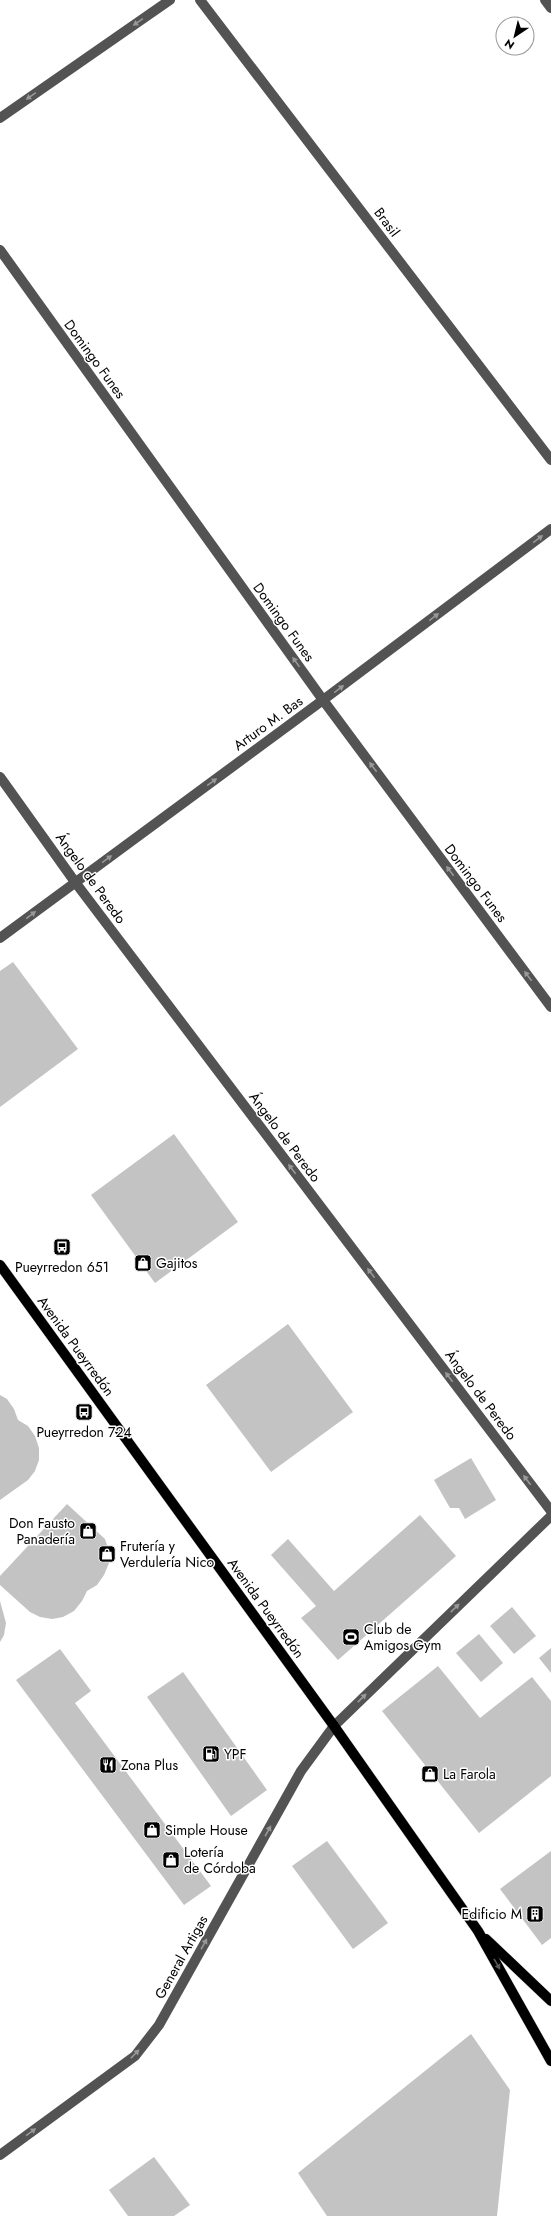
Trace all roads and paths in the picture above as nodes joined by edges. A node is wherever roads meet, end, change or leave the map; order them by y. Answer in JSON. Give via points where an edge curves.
{"nodes":[{"id":1,"x":170,"y":0,"type":"edge"},
{"id":2,"x":200,"y":0,"type":"edge"},
{"id":3,"x":545,"y":0,"type":"edge"},
{"id":4,"x":551,"y":8,"type":"edge"},
{"id":5,"x":0,"y":118,"type":"edge"},
{"id":6,"x":0,"y":250,"type":"edge"},
{"id":7,"x":551,"y":460,"type":"edge"},
{"id":8,"x":551,"y":529,"type":"edge"},
{"id":9,"x":323,"y":700,"type":"junction"},
{"id":10,"x":0,"y":777,"type":"edge"},
{"id":11,"x":75,"y":882,"type":"junction"},
{"id":12,"x":0,"y":938,"type":"edge"},
{"id":13,"x":551,"y":1007,"type":"edge"},
{"id":14,"x":0,"y":1265,"type":"edge"},
{"id":15,"x":551,"y":1511,"type":"edge"},
{"id":16,"x":551,"y":1516,"type":"edge"},
{"id":17,"x":334,"y":1726,"type":"junction"},
{"id":18,"x":478,"y":1931,"type":"junction"},
{"id":19,"x":549,"y":1997,"type":"edge"},
{"id":20,"x":551,"y":2061,"type":"edge"},
{"id":21,"x":0,"y":2155,"type":"edge"}],
"edges":[{"from":1,"to":5,"type":"street","one_way":true},
{"from":2,"to":7,"type":"street","name":"Brasil"},
{"from":3,"to":4,"type":"street"},
{"from":9,"to":6,"type":"street","name":"Domingo Funes","one_way":true},
{"from":9,"to":8,"type":"street","name":"Arturo M. Bas","one_way":true},
{"from":11,"to":9,"type":"street","name":"Arturo M. Bas","one_way":true},
{"from":13,"to":9,"type":"street","name":"Domingo Funes","one_way":true},
{"from":10,"to":11,"type":"street","name":"Ángelo de Peredo"},
{"from":12,"to":11,"type":"street","name":"Arturo M. Bas","one_way":true},
{"from":15,"to":11,"type":"street","name":"Ángelo de Peredo","one_way":true},
{"from":14,"to":17,"type":"main road","name":"Avenida Pueyrredón"},
{"from":17,"to":16,"type":"street","name":"General Artigas","one_way":true},
{"from":17,"to":18,"type":"main road","name":"Avenida Pueyrredón"},
{"from":21,"to":17,"type":"street","name":"General Artigas","one_way":true,"via":[[135,2056],[159,2025],[301,1771]]},
{"from":18,"to":19,"type":"main road","name":"Avenida Pueyrredón"},
{"from":18,"to":20,"type":"main road","name":"Avenida Pueyrredón","one_way":true}]}
